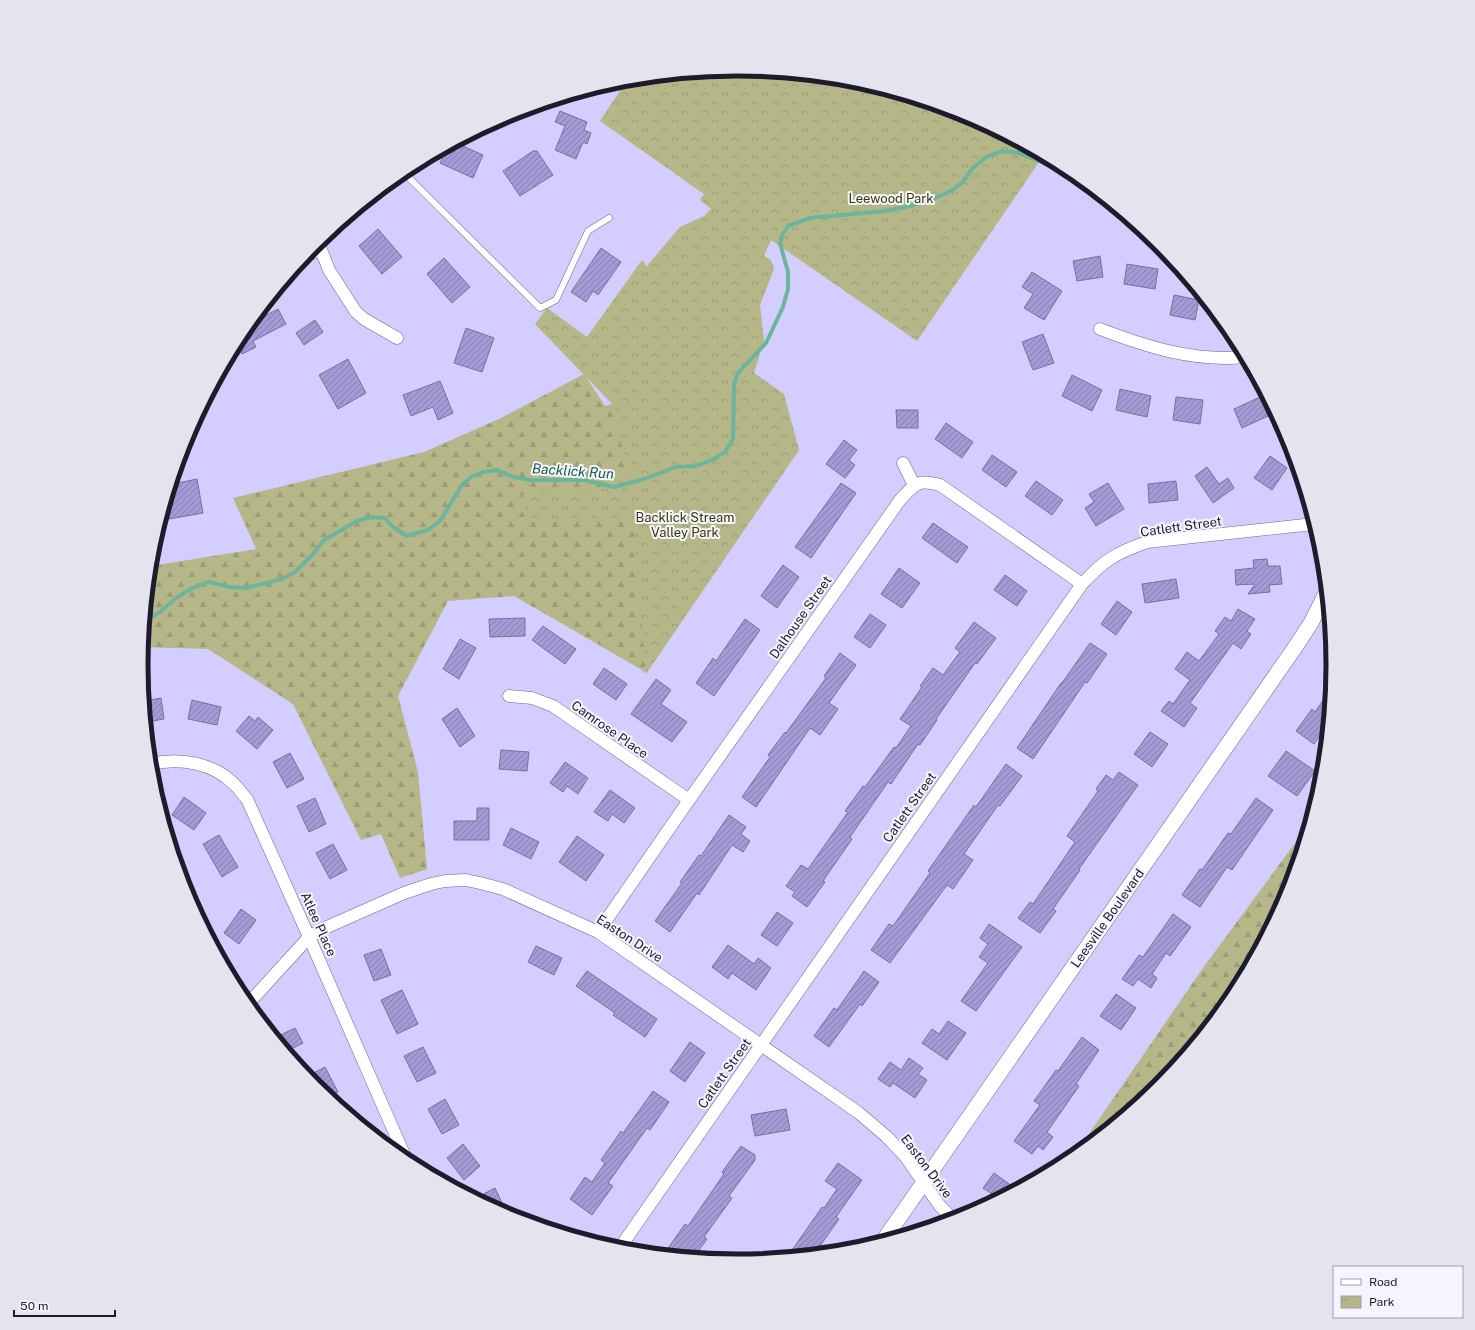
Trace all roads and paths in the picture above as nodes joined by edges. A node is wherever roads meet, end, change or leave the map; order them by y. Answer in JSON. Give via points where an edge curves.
{"nodes":[{"id":1,"x":408,"y":177,"type":"edge"},
{"id":2,"x":609,"y":218,"type":"dead end"},
{"id":3,"x":320,"y":250,"type":"edge"},
{"id":4,"x":1100,"y":328,"type":"dead end"},
{"id":5,"x":397,"y":338,"type":"dead end"},
{"id":6,"x":1239,"y":357,"type":"edge"},
{"id":7,"x":903,"y":463,"type":"dead end"},
{"id":8,"x":914,"y":485,"type":"junction"},
{"id":9,"x":1309,"y":525,"type":"edge"},
{"id":10,"x":1082,"y":584,"type":"junction"},
{"id":11,"x":1322,"y":600,"type":"edge"},
{"id":12,"x":509,"y":696,"type":"dead end"},
{"id":13,"x":157,"y":763,"type":"edge"},
{"id":14,"x":689,"y":800,"type":"junction"},
{"id":15,"x":598,"y":932,"type":"junction"},
{"id":16,"x":309,"y":937,"type":"junction"},
{"id":17,"x":253,"y":999,"type":"edge"},
{"id":18,"x":761,"y":1044,"type":"junction"},
{"id":19,"x":402,"y":1149,"type":"edge"},
{"id":20,"x":923,"y":1183,"type":"junction"},
{"id":21,"x":949,"y":1215,"type":"edge"},
{"id":22,"x":888,"y":1235,"type":"edge"},
{"id":23,"x":623,"y":1243,"type":"edge"}],
"edges":[{"from":1,"to":2,"type":"lane","via":[[540,308],[556,300],[588,231]]},
{"from":3,"to":5,"type":"street","via":[[329,270],[356,312]]},
{"from":4,"to":6,"type":"street","via":[[1136,342],[1176,353],[1218,358]]},
{"from":7,"to":8,"type":"street"},
{"from":8,"to":10,"type":"street","via":[[928,482],[940,485]]},
{"from":8,"to":14,"type":"street","name":"Dalhouse Street","via":[[900,500]]},
{"from":9,"to":10,"type":"street","name":"Catlett Street","via":[[1147,542],[1107,560]]},
{"from":10,"to":18,"type":"street","name":"Catlett Street"},
{"from":11,"to":20,"type":"street","name":"Leesville Boulevard","via":[[1296,646]]},
{"from":12,"to":14,"type":"street","name":"Camrose Place","via":[[532,698],[553,706]]},
{"from":13,"to":16,"type":"street","name":"Atlee Place","via":[[172,761],[201,765],[234,784],[251,807]]},
{"from":14,"to":15,"type":"street","name":"Dalhouse Street"},
{"from":15,"to":16,"type":"street","name":"Easton Drive","via":[[503,889],[466,880],[445,881],[415,889]]},
{"from":15,"to":18,"type":"street","name":"Easton Drive"},
{"from":16,"to":17,"type":"street","name":"Easton Drive"},
{"from":16,"to":19,"type":"street","name":"Atlee Place"},
{"from":18,"to":20,"type":"street","name":"Easton Drive","via":[[873,1124],[905,1156]]},
{"from":18,"to":23,"type":"street","name":"Catlett Street"},
{"from":20,"to":21,"type":"street","name":"Easton Drive"},
{"from":20,"to":22,"type":"street","name":"Leesville Boulevard"}]}
